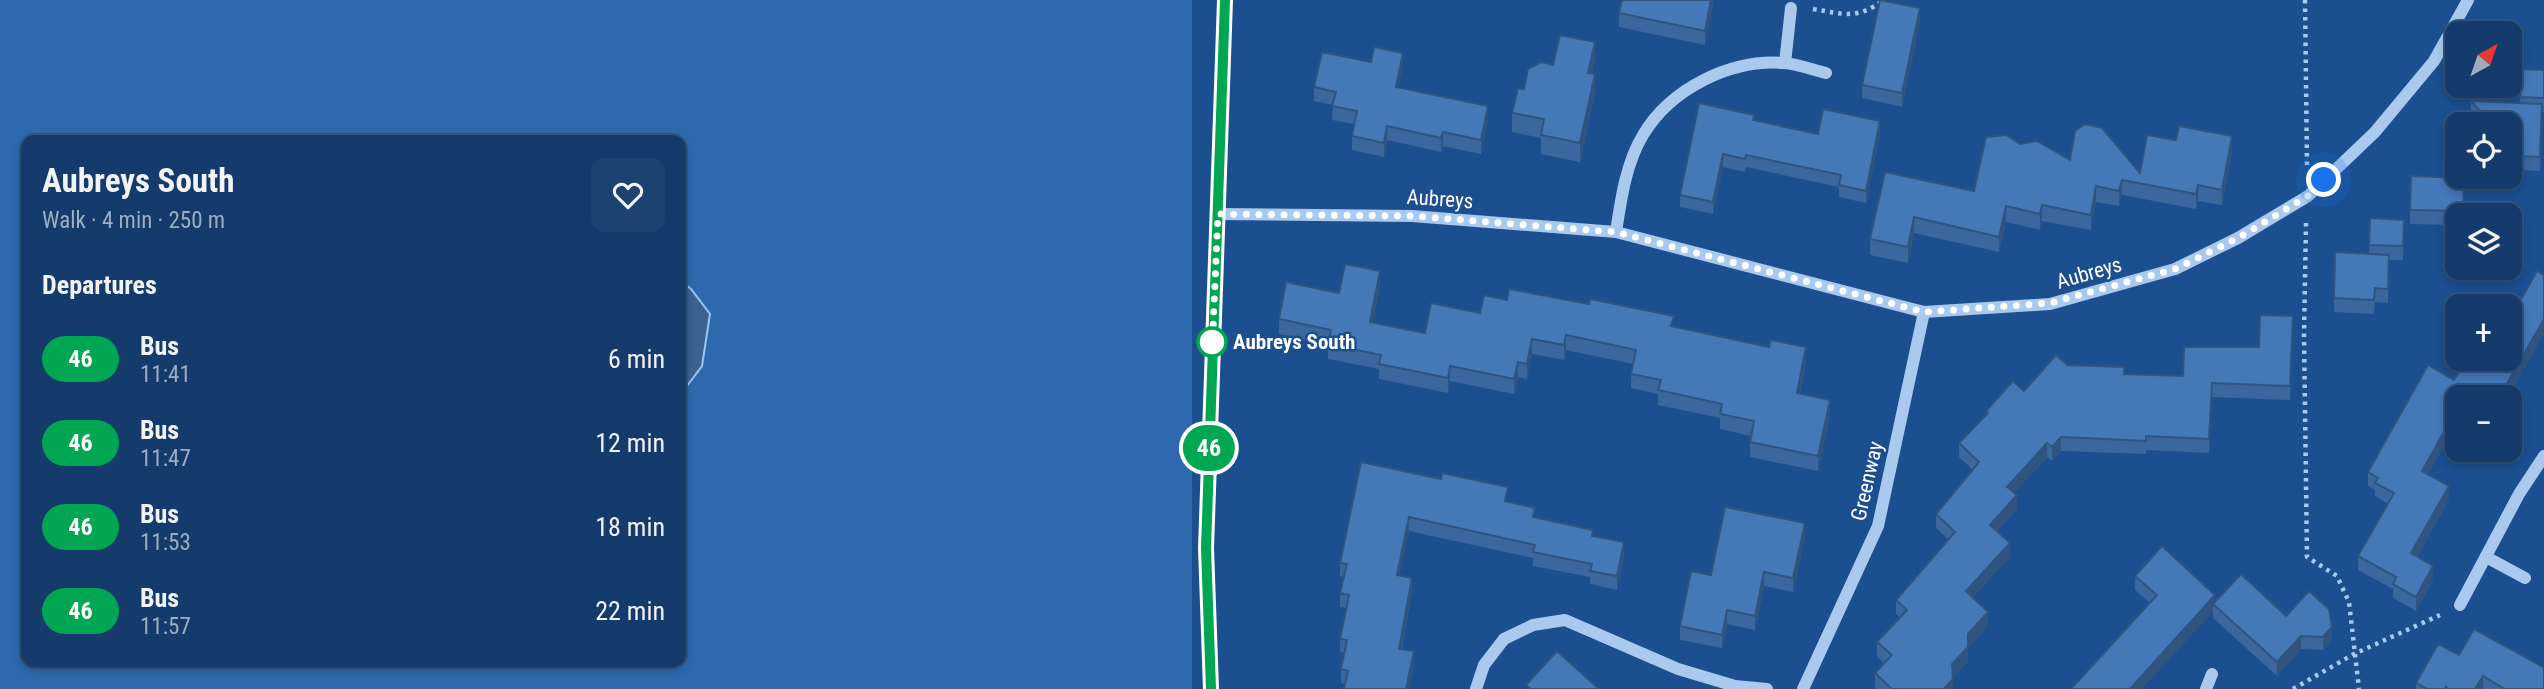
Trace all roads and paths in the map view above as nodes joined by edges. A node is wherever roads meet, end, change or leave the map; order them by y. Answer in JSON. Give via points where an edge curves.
{"nodes":[{"id":1,"x":1225,"y":0,"type":"edge"},
{"id":2,"x":1884,"y":0,"type":"edge"},
{"id":3,"x":2305,"y":0,"type":"edge"},
{"id":4,"x":2469,"y":0,"type":"edge"},
{"id":5,"x":1791,"y":8,"type":"joint"},
{"id":6,"x":1785,"y":63,"type":"junction"},
{"id":7,"x":1826,"y":73,"type":"dead end"},
{"id":8,"x":2308,"y":196,"type":"junction"},
{"id":9,"x":1218,"y":214,"type":"junction"},
{"id":10,"x":1616,"y":232,"type":"junction"},
{"id":11,"x":1924,"y":312,"type":"junction"},
{"id":12,"x":2544,"y":456,"type":"edge"},
{"id":13,"x":2486,"y":557,"type":"junction"},
{"id":14,"x":2525,"y":578,"type":"dead end"},
{"id":15,"x":2460,"y":606,"type":"joint"},
{"id":16,"x":2354,"y":654,"type":"junction"},
{"id":17,"x":2212,"y":674,"type":"dead end"},
{"id":18,"x":1211,"y":689,"type":"edge"},
{"id":19,"x":1476,"y":689,"type":"edge"},
{"id":20,"x":1767,"y":689,"type":"edge"},
{"id":21,"x":1803,"y":689,"type":"edge"},
{"id":22,"x":2206,"y":689,"type":"edge"},
{"id":23,"x":2294,"y":689,"type":"edge"},
{"id":24,"x":2360,"y":689,"type":"edge"}],
"edges":[{"from":1,"to":9,"type":"street"},
{"from":2,"to":5,"type":"path","via":[[1863,14]]},
{"from":3,"to":8,"type":"path"},
{"from":4,"to":8,"type":"street","name":"Aubreys","via":[[2434,61],[2375,132]]},
{"from":5,"to":6,"type":"street"},
{"from":6,"to":7,"type":"street"},
{"from":6,"to":10,"type":"street","via":[[1753,65],[1693,84],[1663,111],[1643,135],[1630,164]]},
{"from":8,"to":11,"type":"street","name":"Aubreys","via":[[2175,269],[2050,303]]},
{"from":8,"to":16,"type":"path","via":[[2304,335],[2307,557],[2337,576],[2349,602]]},
{"from":9,"to":10,"type":"street","name":"Aubreys","via":[[1412,216]]},
{"from":9,"to":18,"type":"street","via":[[1206,548]]},
{"from":10,"to":11,"type":"street","name":"Aubreys"},
{"from":11,"to":21,"type":"street","name":"Greenway","via":[[1878,526]]},
{"from":12,"to":13,"type":"street"},
{"from":13,"to":14,"type":"street"},
{"from":13,"to":15,"type":"street"},
{"from":15,"to":16,"type":"path"},
{"from":16,"to":23,"type":"path"},
{"from":16,"to":24,"type":"path"},
{"from":17,"to":22,"type":"street"},
{"from":19,"to":20,"type":"street","via":[[1484,665],[1504,639],[1533,625],[1565,620],[1678,669],[1735,686]]}]}
